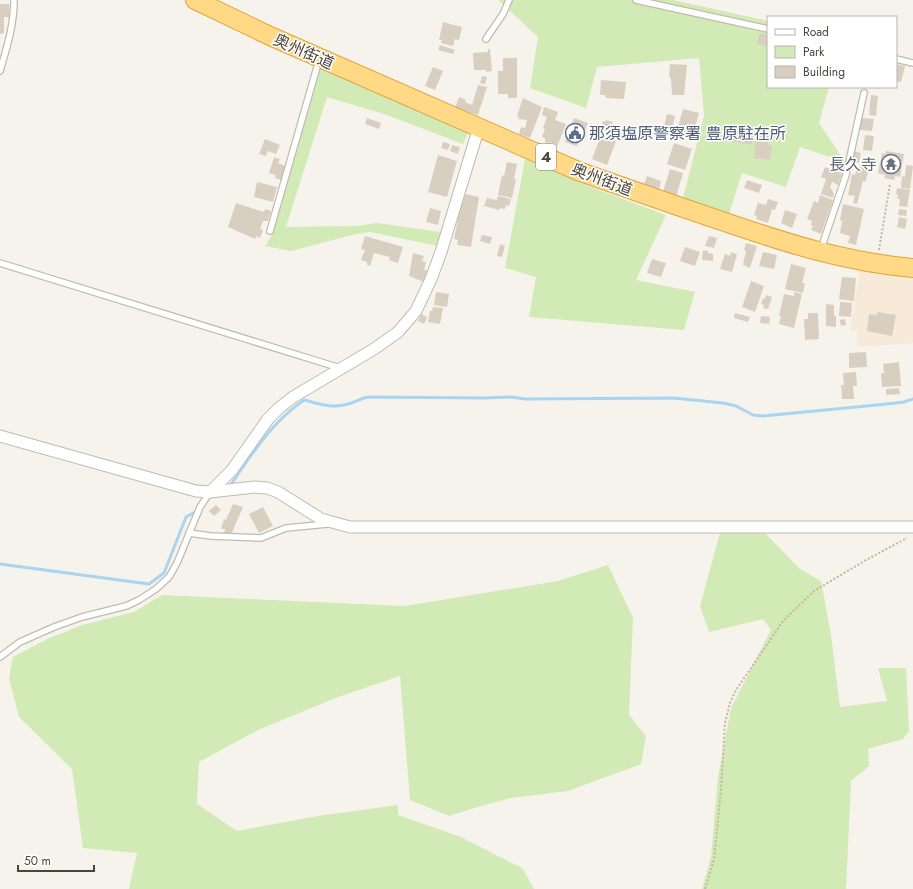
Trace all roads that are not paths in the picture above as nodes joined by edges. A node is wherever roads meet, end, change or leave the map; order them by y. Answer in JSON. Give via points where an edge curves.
{"nodes":[{"id":1,"x":14,"y":0,"type":"edge"},
{"id":2,"x":195,"y":0,"type":"edge"},
{"id":3,"x":509,"y":0,"type":"edge"},
{"id":4,"x":636,"y":0,"type":"edge"},
{"id":5,"x":767,"y":29,"type":"edge"},
{"id":6,"x":486,"y":39,"type":"dead end"},
{"id":7,"x":319,"y":58,"type":"junction"},
{"id":8,"x":897,"y":59,"type":"edge"},
{"id":9,"x":913,"y":62,"type":"edge"},
{"id":10,"x":0,"y":71,"type":"edge"},
{"id":11,"x":864,"y":93,"type":"dead end"},
{"id":12,"x":479,"y":127,"type":"junction"},
{"id":13,"x":270,"y":231,"type":"dead end"},
{"id":14,"x":819,"y":252,"type":"junction"},
{"id":15,"x":0,"y":263,"type":"edge"},
{"id":16,"x":913,"y":268,"type":"edge"},
{"id":17,"x":341,"y":368,"type":"junction"},
{"id":18,"x":0,"y":436,"type":"edge"},
{"id":19,"x":210,"y":492,"type":"junction"},
{"id":20,"x":332,"y":523,"type":"junction"},
{"id":21,"x":913,"y":527,"type":"edge"},
{"id":22,"x":189,"y":533,"type":"junction"},
{"id":23,"x":0,"y":657,"type":"edge"}],
"edges":[{"from":1,"to":10,"type":"lane","via":[[11,35]]},
{"from":2,"to":7,"type":"highway","name":"奥州街道","number":"4"},
{"from":3,"to":6,"type":"lane"},
{"from":4,"to":5,"type":"lane"},
{"from":7,"to":12,"type":"highway","name":"奥州街道","number":"4"},
{"from":7,"to":13,"type":"lane"},
{"from":8,"to":9,"type":"lane"},
{"from":11,"to":14,"type":"lane","via":[[846,175]]},
{"from":12,"to":14,"type":"highway","name":"奥州街道","number":"4","via":[[621,187]]},
{"from":12,"to":17,"type":"street","via":[[441,252],[416,311],[398,332]]},
{"from":14,"to":16,"type":"highway","name":"奥州街道","number":"4","via":[[877,264]]},
{"from":15,"to":17,"type":"lane"},
{"from":17,"to":19,"type":"street","via":[[279,408],[268,419],[232,470]]},
{"from":18,"to":19,"type":"street","via":[[196,491]]},
{"from":19,"to":20,"type":"street","via":[[267,488]]},
{"from":19,"to":22,"type":"lane","via":[[200,507]]},
{"from":20,"to":21,"type":"street","via":[[350,527],[405,528]]},
{"from":20,"to":22,"type":"lane","via":[[286,528],[261,538]]},
{"from":22,"to":23,"type":"lane","via":[[169,577],[156,589],[126,606],[82,616],[54,627],[20,642]]}]}
